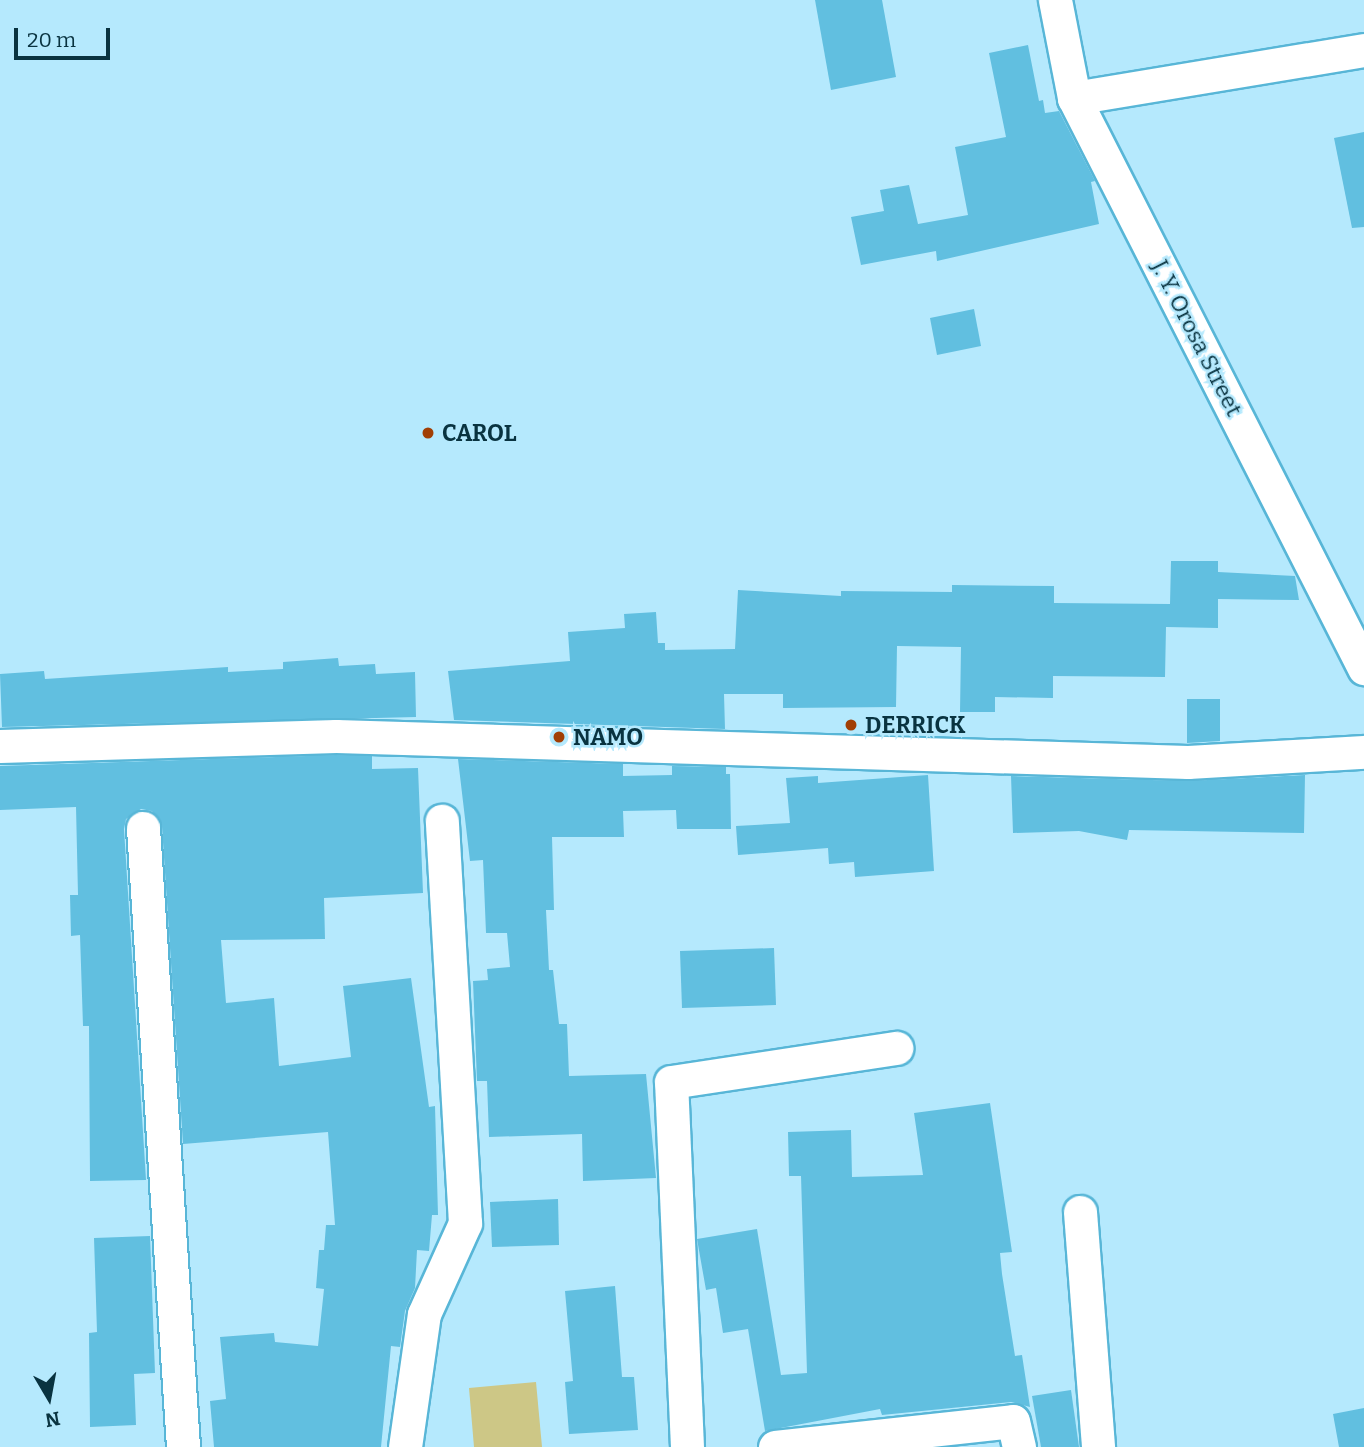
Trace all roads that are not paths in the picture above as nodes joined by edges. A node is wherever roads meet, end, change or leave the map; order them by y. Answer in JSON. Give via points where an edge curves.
{"nodes":[{"id":1,"x":1055,"y":0,"type":"edge"},
{"id":2,"x":1364,"y":50,"type":"edge"},
{"id":3,"x":1074,"y":98,"type":"junction"},
{"id":4,"x":1364,"y":668,"type":"edge"},
{"id":5,"x":0,"y":746,"type":"edge"},
{"id":6,"x":1364,"y":752,"type":"edge"},
{"id":7,"x":442,"y":821,"type":"dead end"},
{"id":8,"x":143,"y":828,"type":"dead end"},
{"id":9,"x":896,"y":1048,"type":"dead end"},
{"id":10,"x":1080,"y":1212,"type":"dead end"},
{"id":11,"x":183,"y":1447,"type":"edge"},
{"id":12,"x":405,"y":1447,"type":"edge"},
{"id":13,"x":687,"y":1447,"type":"edge"},
{"id":14,"x":775,"y":1447,"type":"edge"},
{"id":15,"x":1019,"y":1447,"type":"edge"},
{"id":16,"x":1098,"y":1447,"type":"edge"}],
"edges":[{"from":1,"to":3,"type":"street","name":"J. Y. Orosa Street"},
{"from":2,"to":3,"type":"street"},
{"from":3,"to":4,"type":"street","name":"J. Y. Orosa Street"},
{"from":5,"to":6,"type":"street","via":[[336,736],[1188,762]]},
{"from":7,"to":12,"type":"street","via":[[465,1223],[424,1314]]},
{"from":8,"to":11,"type":"street"},
{"from":9,"to":13,"type":"street","via":[[671,1082]]},
{"from":10,"to":16,"type":"street"},
{"from":14,"to":15,"type":"street","via":[[1013,1421]]}]}
